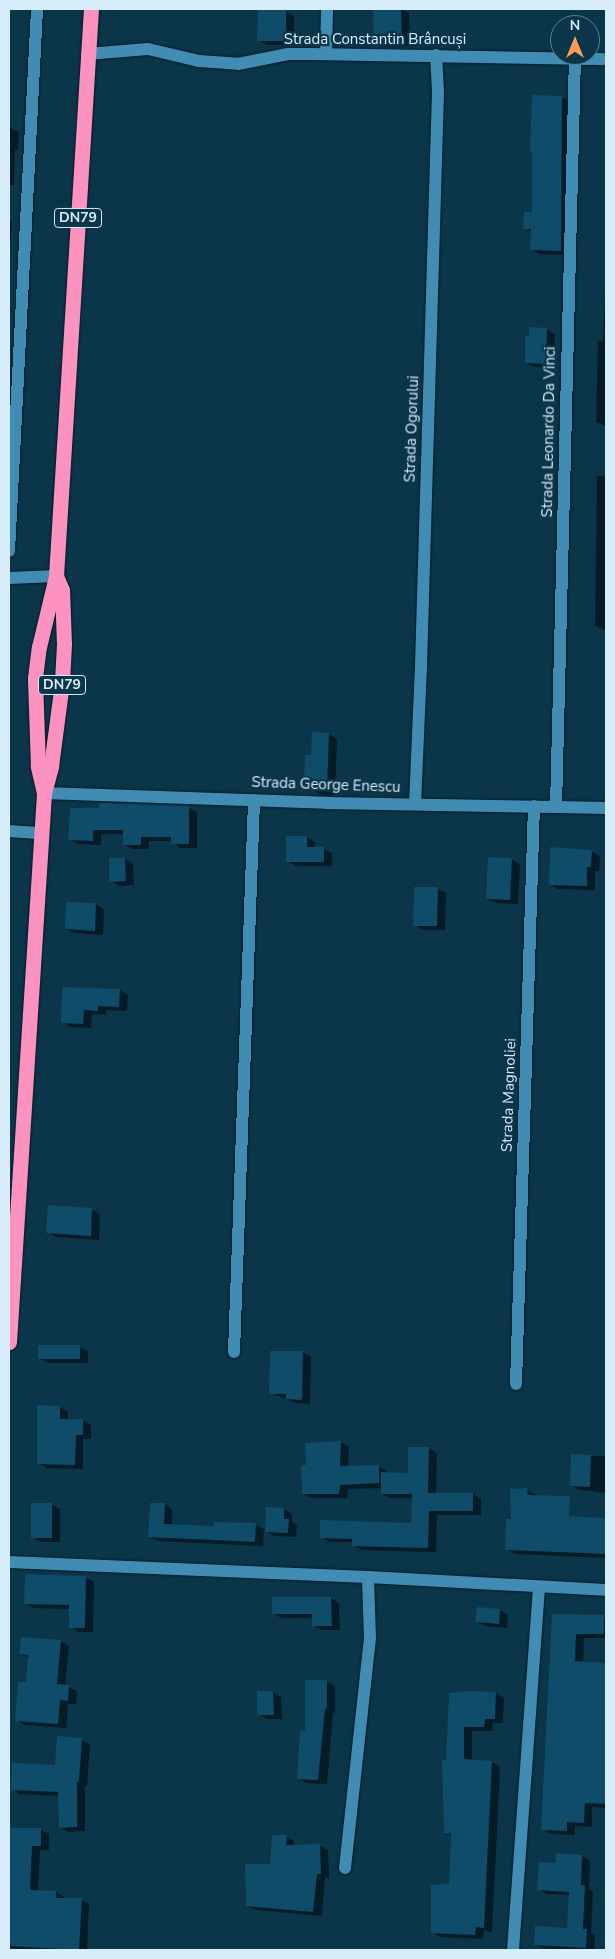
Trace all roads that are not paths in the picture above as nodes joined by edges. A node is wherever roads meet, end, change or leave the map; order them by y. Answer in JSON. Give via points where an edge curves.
{"nodes":[{"id":1,"x":37,"y":9,"type":"edge"},
{"id":2,"x":91,"y":9,"type":"edge"},
{"id":3,"x":327,"y":9,"type":"edge"},
{"id":4,"x":87,"y":54,"type":"junction"},
{"id":5,"x":326,"y":54,"type":"junction"},
{"id":6,"x":436,"y":55,"type":"junction"},
{"id":7,"x":550,"y":57,"type":"edge"},
{"id":8,"x":575,"y":65,"type":"edge"},
{"id":9,"x":9,"y":550,"type":"edge"},
{"id":10,"x":56,"y":576,"type":"junction"},
{"id":11,"x":9,"y":578,"type":"edge"},
{"id":12,"x":44,"y":793,"type":"junction"},
{"id":13,"x":254,"y":800,"type":"junction"},
{"id":14,"x":415,"y":804,"type":"junction"},
{"id":15,"x":534,"y":806,"type":"junction"},
{"id":16,"x":556,"y":807,"type":"junction"},
{"id":17,"x":606,"y":808,"type":"edge"},
{"id":18,"x":9,"y":831,"type":"edge"},
{"id":19,"x":41,"y":833,"type":"junction"},
{"id":20,"x":9,"y":1342,"type":"edge"},
{"id":21,"x":234,"y":1352,"type":"dead end"},
{"id":22,"x":516,"y":1384,"type":"dead end"},
{"id":23,"x":9,"y":1562,"type":"edge"},
{"id":24,"x":368,"y":1577,"type":"junction"},
{"id":25,"x":539,"y":1587,"type":"junction"},
{"id":26,"x":606,"y":1590,"type":"edge"},
{"id":27,"x":345,"y":1868,"type":"dead end"},
{"id":28,"x":513,"y":1950,"type":"edge"}],
"edges":[{"from":1,"to":9,"type":"street"},
{"from":2,"to":4,"type":"highway","number":"DN79"},
{"from":3,"to":5,"type":"street"},
{"from":4,"to":5,"type":"street","name":"Strada Constantin Brâncuși","via":[[148,49],[238,64],[288,54]]},
{"from":4,"to":10,"type":"highway","number":"DN79"},
{"from":5,"to":6,"type":"street","name":"Strada Constantin Brâncuși"},
{"from":6,"to":7,"type":"street","name":"Strada Constantin Brâncuși"},
{"from":6,"to":14,"type":"street","name":"Strada Ogorului","via":[[438,102]]},
{"from":8,"to":16,"type":"street","name":"Strada Leonardo Da Vinci"},
{"from":10,"to":11,"type":"street"},
{"from":10,"to":12,"type":"highway","number":"DN79","via":[[62,590],[62,682],[51,766]]},
{"from":10,"to":12,"type":"highway","number":"DN79","via":[[35,678],[38,766]]},
{"from":12,"to":13,"type":"street","name":"Strada George Enescu"},
{"from":12,"to":19,"type":"highway","number":"DN79"},
{"from":13,"to":14,"type":"street","name":"Strada George Enescu"},
{"from":13,"to":21,"type":"street"},
{"from":14,"to":15,"type":"street","name":"Strada George Enescu"},
{"from":15,"to":16,"type":"street","name":"Strada George Enescu"},
{"from":15,"to":22,"type":"street","name":"Strada Magnoliei"},
{"from":16,"to":17,"type":"street","name":"Strada George Enescu"},
{"from":18,"to":19,"type":"street"},
{"from":19,"to":20,"type":"highway","number":"DN79"},
{"from":23,"to":24,"type":"street"},
{"from":24,"to":25,"type":"street"},
{"from":24,"to":27,"type":"street","via":[[370,1638]]},
{"from":25,"to":26,"type":"street"},
{"from":25,"to":28,"type":"street"}]}
